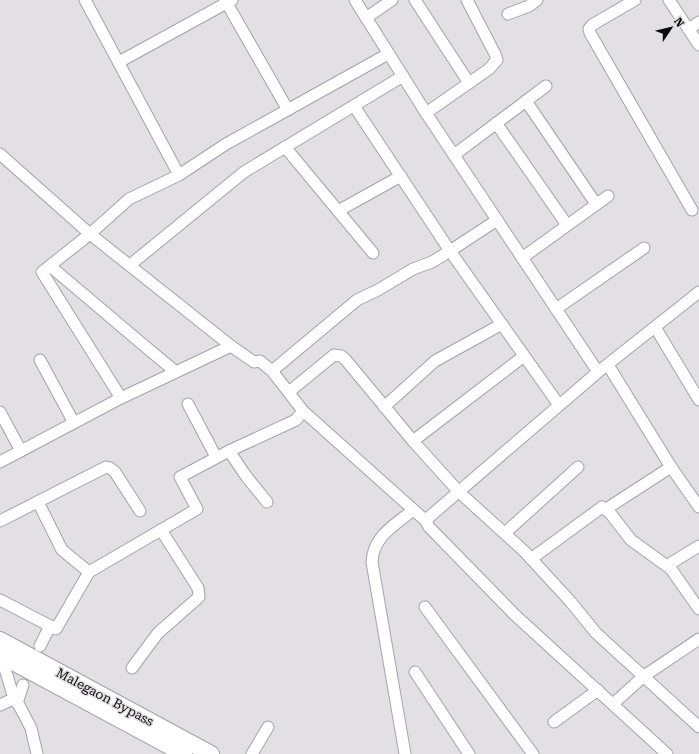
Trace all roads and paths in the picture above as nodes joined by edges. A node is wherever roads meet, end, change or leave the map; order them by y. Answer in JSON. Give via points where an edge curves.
{"nodes":[{"id":1,"x":85,"y":0,"type":"edge"},
{"id":2,"x":355,"y":0,"type":"edge"},
{"id":3,"x":392,"y":0,"type":"edge"},
{"id":4,"x":416,"y":0,"type":"edge"},
{"id":5,"x":467,"y":0,"type":"edge"},
{"id":6,"x":635,"y":0,"type":"edge"},
{"id":7,"x":669,"y":0,"type":"edge"},
{"id":8,"x":228,"y":1,"type":"edge"},
{"id":9,"x":534,"y":1,"type":"edge"},
{"id":10,"x":508,"y":14,"type":"dead end"},
{"id":11,"x":366,"y":18,"type":"junction"},
{"id":12,"x":699,"y":22,"type":"edge"},
{"id":13,"x":689,"y":29,"type":"junction"},
{"id":14,"x":699,"y":45,"type":"edge"},
{"id":15,"x":388,"y":54,"type":"junction"},
{"id":16,"x":119,"y":62,"type":"junction"},
{"id":17,"x":403,"y":76,"type":"junction"},
{"id":18,"x":469,"y":83,"type":"junction"},
{"id":19,"x":546,"y":86,"type":"dead end"},
{"id":20,"x":526,"y":101,"type":"junction"},
{"id":21,"x":354,"y":106,"type":"junction"},
{"id":22,"x":288,"y":110,"type":"junction"},
{"id":23,"x":426,"y":113,"type":"junction"},
{"id":24,"x":496,"y":123,"type":"junction"},
{"id":25,"x":285,"y":147,"type":"junction"},
{"id":26,"x":0,"y":154,"type":"edge"},
{"id":27,"x":454,"y":155,"type":"junction"},
{"id":28,"x":179,"y":175,"type":"junction"},
{"id":29,"x":401,"y":176,"type":"junction"},
{"id":30,"x":608,"y":196,"type":"dead end"},
{"id":31,"x":596,"y":204,"type":"junction"},
{"id":32,"x":692,"y":210,"type":"dead end"},
{"id":33,"x":338,"y":211,"type":"junction"},
{"id":34,"x":497,"y":220,"type":"junction"},
{"id":35,"x":567,"y":225,"type":"junction"},
{"id":36,"x":90,"y":234,"type":"junction"},
{"id":37,"x":644,"y":248,"type":"dead end"},
{"id":38,"x":450,"y":251,"type":"junction"},
{"id":39,"x":373,"y":253,"type":"dead end"},
{"id":40,"x":522,"y":258,"type":"junction"},
{"id":41,"x":130,"y":265,"type":"junction"},
{"id":42,"x":50,"y":266,"type":"junction"},
{"id":43,"x":699,"y":292,"type":"edge"},
{"id":44,"x":556,"y":309,"type":"junction"},
{"id":45,"x":502,"y":324,"type":"junction"},
{"id":46,"x":656,"y":327,"type":"junction"},
{"id":47,"x":231,"y":346,"type":"junction"},
{"id":48,"x":524,"y":356,"type":"junction"},
{"id":49,"x":40,"y":360,"type":"dead end"},
{"id":50,"x":608,"y":365,"type":"junction"},
{"id":51,"x":272,"y":371,"type":"junction"},
{"id":52,"x":176,"y":372,"type":"junction"},
{"id":53,"x":598,"y":372,"type":"junction"},
{"id":54,"x":289,"y":392,"type":"junction"},
{"id":55,"x":121,"y":398,"type":"junction"},
{"id":56,"x":699,"y":400,"type":"edge"},
{"id":57,"x":188,"y":404,"type":"dead end"},
{"id":58,"x":560,"y":405,"type":"junction"},
{"id":59,"x":384,"y":407,"type":"junction"},
{"id":60,"x":303,"y":411,"type":"junction"},
{"id":61,"x":0,"y":412,"type":"edge"},
{"id":62,"x":74,"y":423,"type":"junction"},
{"id":63,"x":413,"y":442,"type":"junction"},
{"id":64,"x":229,"y":450,"type":"junction"},
{"id":65,"x":21,"y":451,"type":"junction"},
{"id":66,"x":216,"y":457,"type":"junction"},
{"id":67,"x":0,"y":462,"type":"edge"},
{"id":68,"x":578,"y":467,"type":"dead end"},
{"id":69,"x":671,"y":467,"type":"junction"},
{"id":70,"x":459,"y":492,"type":"junction"},
{"id":71,"x":38,"y":502,"type":"junction"},
{"id":72,"x":268,"y":502,"type":"dead end"},
{"id":73,"x":699,"y":507,"type":"edge"},
{"id":74,"x":606,"y":509,"type":"junction"},
{"id":75,"x":413,"y":510,"type":"junction"},
{"id":76,"x":140,"y":511,"type":"dead end"},
{"id":77,"x":0,"y":521,"type":"edge"},
{"id":78,"x":426,"y":521,"type":"junction"},
{"id":79,"x":161,"y":530,"type":"junction"},
{"id":80,"x":505,"y":533,"type":"junction"},
{"id":81,"x":699,"y":546,"type":"edge"},
{"id":82,"x":530,"y":559,"type":"junction"},
{"id":83,"x":668,"y":565,"type":"junction"},
{"id":84,"x":89,"y":572,"type":"junction"},
{"id":85,"x":0,"y":600,"type":"edge"},
{"id":86,"x":425,"y":606,"type":"dead end"},
{"id":87,"x":699,"y":608,"type":"edge"},
{"id":88,"x":50,"y":626,"type":"junction"},
{"id":89,"x":699,"y":639,"type":"edge"},
{"id":90,"x":40,"y":646,"type":"dead end"},
{"id":91,"x":0,"y":650,"type":"edge"},
{"id":92,"x":132,"y":668,"type":"dead end"},
{"id":93,"x":415,"y":672,"type":"dead end"},
{"id":94,"x":644,"y":676,"type":"junction"},
{"id":95,"x":23,"y":685,"type":"dead end"},
{"id":96,"x":598,"y":690,"type":"junction"},
{"id":97,"x":16,"y":701,"type":"junction"},
{"id":98,"x":613,"y":704,"type":"junction"},
{"id":99,"x":0,"y":705,"type":"edge"},
{"id":100,"x":554,"y":722,"type":"dead end"},
{"id":101,"x":268,"y":727,"type":"dead end"},
{"id":102,"x":699,"y":727,"type":"edge"},
{"id":103,"x":37,"y":754,"type":"edge"},
{"id":104,"x":184,"y":754,"type":"edge"},
{"id":105,"x":211,"y":754,"type":"edge"},
{"id":106,"x":252,"y":754,"type":"edge"},
{"id":107,"x":405,"y":754,"type":"edge"},
{"id":108,"x":469,"y":754,"type":"edge"},
{"id":109,"x":533,"y":754,"type":"edge"},
{"id":110,"x":667,"y":754,"type":"edge"}],
"edges":[{"from":1,"to":16,"type":"street"},
{"from":2,"to":11,"type":"street"},
{"from":3,"to":11,"type":"street"},
{"from":4,"to":18,"type":"street"},
{"from":5,"to":18,"type":"street","via":[[497,60]]},
{"from":6,"to":32,"type":"street","via":[[595,23],[590,27],[590,33]]},
{"from":7,"to":13,"type":"street"},
{"from":8,"to":16,"type":"street"},
{"from":8,"to":22,"type":"street"},
{"from":9,"to":10,"type":"street"},
{"from":11,"to":15,"type":"street"},
{"from":12,"to":13,"type":"street"},
{"from":13,"to":14,"type":"street"},
{"from":15,"to":17,"type":"street"},
{"from":15,"to":22,"type":"street"},
{"from":16,"to":28,"type":"street"},
{"from":17,"to":21,"type":"street"},
{"from":17,"to":23,"type":"street"},
{"from":18,"to":23,"type":"street"},
{"from":19,"to":20,"type":"street"},
{"from":20,"to":24,"type":"street"},
{"from":20,"to":31,"type":"street"},
{"from":21,"to":25,"type":"street"},
{"from":21,"to":29,"type":"street"},
{"from":22,"to":28,"type":"street","via":[[226,144]]},
{"from":23,"to":27,"type":"street"},
{"from":24,"to":27,"type":"street"},
{"from":24,"to":35,"type":"street"},
{"from":25,"to":33,"type":"street"},
{"from":25,"to":41,"type":"street","via":[[234,179]]},
{"from":26,"to":36,"type":"street"},
{"from":27,"to":34,"type":"street"},
{"from":28,"to":36,"type":"street","via":[[129,199]]},
{"from":29,"to":33,"type":"street"},
{"from":29,"to":38,"type":"street"},
{"from":30,"to":31,"type":"street"},
{"from":31,"to":35,"type":"street"},
{"from":33,"to":39,"type":"street"},
{"from":34,"to":38,"type":"street"},
{"from":34,"to":40,"type":"street"},
{"from":35,"to":40,"type":"street"},
{"from":36,"to":41,"type":"street"},
{"from":36,"to":42,"type":"street"},
{"from":37,"to":44,"type":"street"},
{"from":38,"to":45,"type":"street"},
{"from":38,"to":51,"type":"street","via":[[357,300]]},
{"from":40,"to":44,"type":"street"},
{"from":41,"to":47,"type":"street"},
{"from":42,"to":52,"type":"street"},
{"from":42,"to":55,"type":"street","via":[[42,272]]},
{"from":43,"to":46,"type":"street"},
{"from":44,"to":53,"type":"street"},
{"from":45,"to":48,"type":"street"},
{"from":45,"to":59,"type":"street","via":[[435,361]]},
{"from":46,"to":50,"type":"street"},
{"from":46,"to":56,"type":"street"},
{"from":47,"to":51,"type":"street","via":[[254,362],[260,361]]},
{"from":47,"to":52,"type":"street"},
{"from":48,"to":58,"type":"street"},
{"from":48,"to":63,"type":"street"},
{"from":49,"to":62,"type":"street"},
{"from":50,"to":53,"type":"street"},
{"from":50,"to":69,"type":"street"},
{"from":51,"to":54,"type":"street"},
{"from":52,"to":55,"type":"street"},
{"from":53,"to":58,"type":"street"},
{"from":54,"to":59,"type":"street","via":[[337,355],[345,359]]},
{"from":54,"to":60,"type":"street"},
{"from":55,"to":62,"type":"street"},
{"from":57,"to":66,"type":"street"},
{"from":58,"to":70,"type":"street"},
{"from":59,"to":63,"type":"street"},
{"from":60,"to":64,"type":"street","via":[[296,420]]},
{"from":60,"to":75,"type":"street"},
{"from":61,"to":65,"type":"street"},
{"from":62,"to":65,"type":"street"},
{"from":63,"to":70,"type":"street"},
{"from":64,"to":66,"type":"street"},
{"from":64,"to":72,"type":"street"},
{"from":65,"to":67,"type":"street"},
{"from":66,"to":79,"type":"street","via":[[180,477],[197,509]]},
{"from":68,"to":80,"type":"street"},
{"from":69,"to":73,"type":"street"},
{"from":69,"to":74,"type":"street"},
{"from":70,"to":78,"type":"street"},
{"from":70,"to":80,"type":"street"},
{"from":71,"to":76,"type":"street","via":[[106,467],[115,472]]},
{"from":71,"to":77,"type":"street"},
{"from":71,"to":84,"type":"street","via":[[62,550]]},
{"from":74,"to":82,"type":"street","via":[[598,508]]},
{"from":74,"to":83,"type":"street","via":[[631,540]]},
{"from":75,"to":78,"type":"street"},
{"from":75,"to":107,"type":"street","via":[[377,541],[372,557]]},
{"from":78,"to":96,"type":"street","via":[[515,615]]},
{"from":79,"to":84,"type":"street"},
{"from":79,"to":92,"type":"street","via":[[198,588],[199,597],[158,633]]},
{"from":80,"to":82,"type":"street"},
{"from":81,"to":83,"type":"street"},
{"from":82,"to":94,"type":"street","via":[[596,633]]},
{"from":83,"to":87,"type":"street"},
{"from":84,"to":88,"type":"street","via":[[56,629]]},
{"from":85,"to":88,"type":"street"},
{"from":86,"to":109,"type":"street"},
{"from":88,"to":90,"type":"street"},
{"from":89,"to":94,"type":"street"},
{"from":91,"to":97,"type":"street"},
{"from":91,"to":104,"type":"highway","name":"Malegaon Bypass"},
{"from":91,"to":105,"type":"highway","name":"Malegaon Bypass"},
{"from":93,"to":108,"type":"street"},
{"from":94,"to":98,"type":"street"},
{"from":94,"to":102,"type":"street"},
{"from":95,"to":97,"type":"street"},
{"from":96,"to":98,"type":"street"},
{"from":96,"to":100,"type":"street"},
{"from":97,"to":99,"type":"street"},
{"from":97,"to":103,"type":"street","via":[[31,728]]},
{"from":98,"to":110,"type":"street"},
{"from":101,"to":106,"type":"street"}]}
